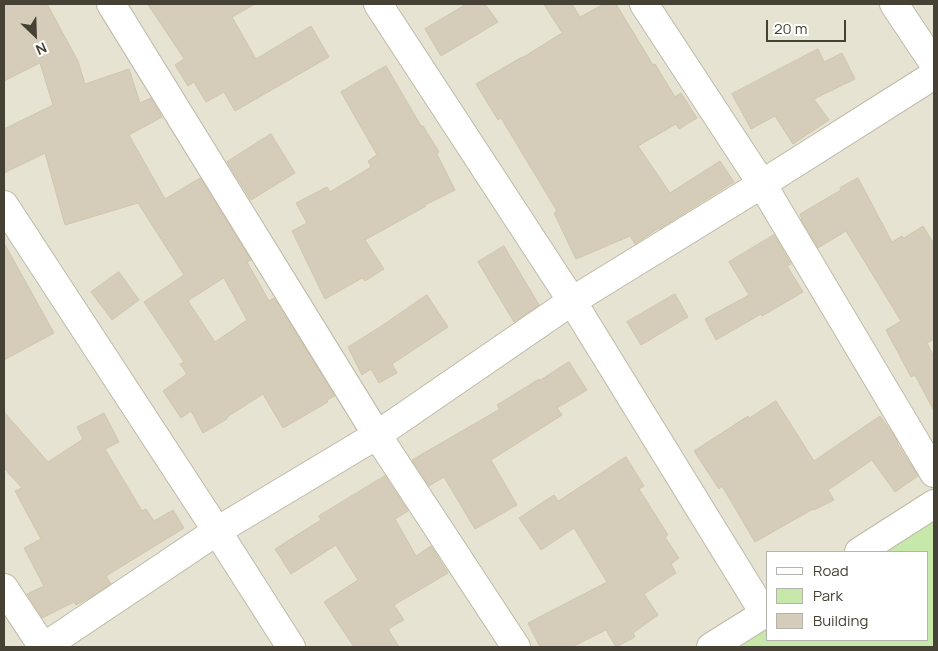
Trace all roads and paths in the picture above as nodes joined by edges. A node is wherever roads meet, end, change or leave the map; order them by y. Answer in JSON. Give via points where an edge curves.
{"nodes":[{"id":1,"x":111,"y":4,"type":"edge"},
{"id":2,"x":378,"y":4,"type":"edge"},
{"id":3,"x":644,"y":4,"type":"edge"},
{"id":4,"x":894,"y":4,"type":"edge"},
{"id":5,"x":934,"y":64,"type":"edge"},
{"id":6,"x":934,"y":75,"type":"edge"},
{"id":7,"x":762,"y":184,"type":"junction"},
{"id":8,"x":4,"y":205,"type":"edge"},
{"id":9,"x":572,"y":301,"type":"junction"},
{"id":10,"x":377,"y":435,"type":"junction"},
{"id":11,"x":934,"y":473,"type":"edge"},
{"id":12,"x":934,"y":504,"type":"edge"},
{"id":13,"x":217,"y":531,"type":"junction"},
{"id":14,"x":861,"y":551,"type":"edge"},
{"id":15,"x":4,"y":588,"type":"edge"},
{"id":16,"x":765,"y":612,"type":"edge"},
{"id":17,"x":44,"y":647,"type":"edge"},
{"id":18,"x":291,"y":647,"type":"edge"},
{"id":19,"x":516,"y":647,"type":"edge"},
{"id":20,"x":711,"y":647,"type":"edge"}],
"edges":[{"from":1,"to":10,"type":"street"},
{"from":2,"to":9,"type":"street"},
{"from":3,"to":7,"type":"street"},
{"from":4,"to":5,"type":"street"},
{"from":6,"to":7,"type":"street"},
{"from":7,"to":9,"type":"street"},
{"from":7,"to":11,"type":"street"},
{"from":8,"to":13,"type":"street"},
{"from":9,"to":10,"type":"street"},
{"from":9,"to":16,"type":"street"},
{"from":10,"to":13,"type":"street"},
{"from":10,"to":19,"type":"street"},
{"from":12,"to":14,"type":"street"},
{"from":13,"to":17,"type":"street"},
{"from":13,"to":18,"type":"street"},
{"from":15,"to":17,"type":"street"},
{"from":16,"to":20,"type":"street"}]}
